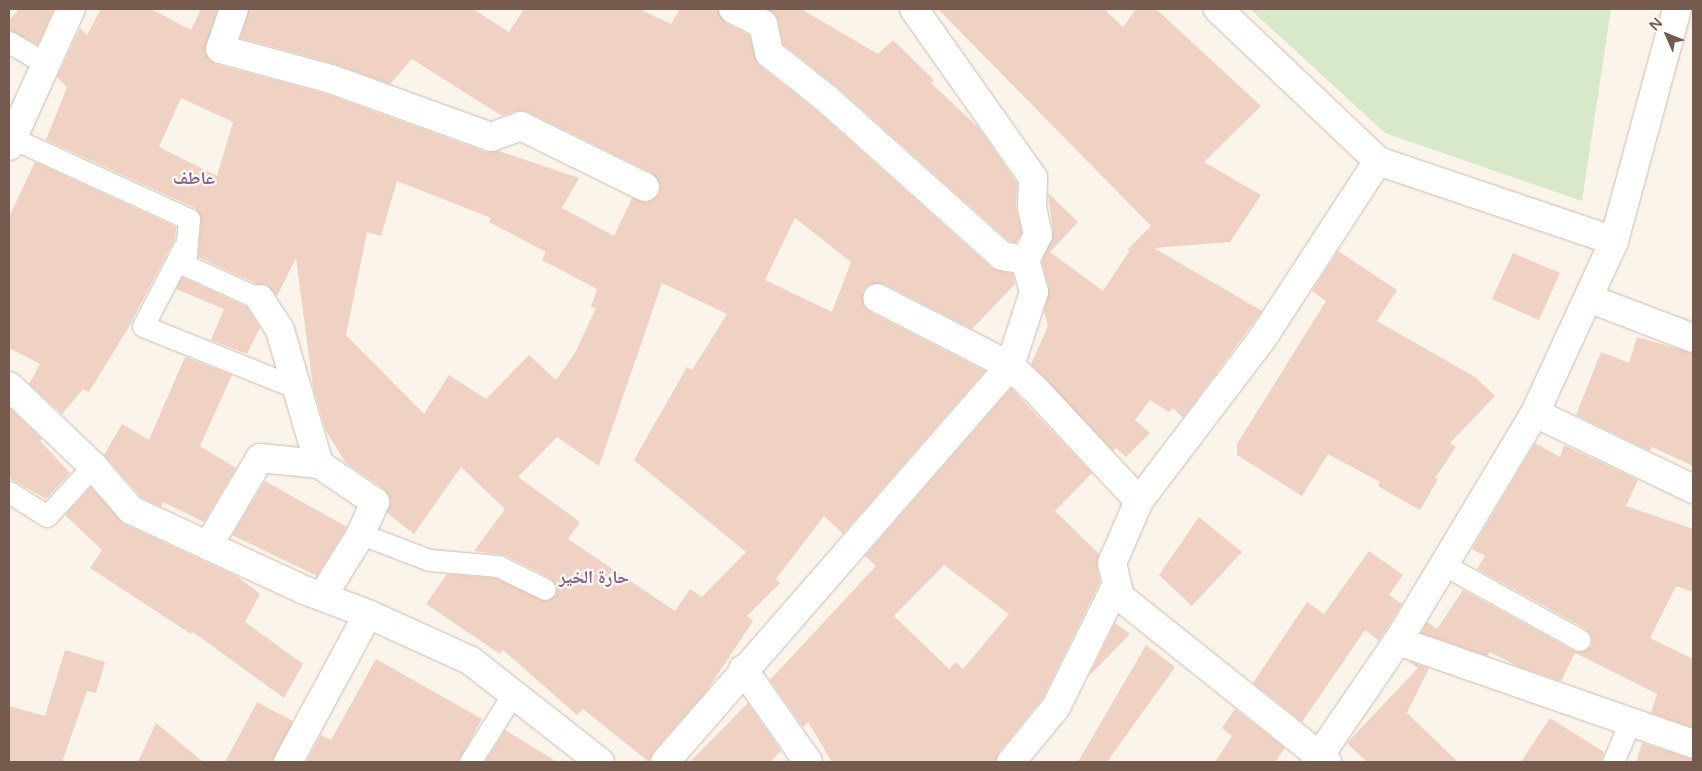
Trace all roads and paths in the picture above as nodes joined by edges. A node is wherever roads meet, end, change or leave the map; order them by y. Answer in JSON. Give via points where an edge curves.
{"nodes":[{"id":1,"x":71,"y":9,"type":"edge"},
{"id":2,"x":234,"y":9,"type":"edge"},
{"id":3,"x":733,"y":9,"type":"edge"},
{"id":4,"x":914,"y":9,"type":"edge"},
{"id":5,"x":1218,"y":9,"type":"edge"},
{"id":6,"x":1677,"y":9,"type":"edge"},
{"id":7,"x":9,"y":42,"type":"edge"},
{"id":8,"x":46,"y":64,"type":"junction"},
{"id":9,"x":10,"y":142,"type":"edge"},
{"id":10,"x":1378,"y":161,"type":"junction"},
{"id":11,"x":645,"y":187,"type":"dead end"},
{"id":12,"x":187,"y":241,"type":"junction"},
{"id":13,"x":1614,"y":241,"type":"junction"},
{"id":14,"x":1025,"y":260,"type":"junction"},
{"id":15,"x":260,"y":298,"type":"joint"},
{"id":16,"x":877,"y":298,"type":"dead end"},
{"id":17,"x":1588,"y":298,"type":"junction"},
{"id":18,"x":1693,"y":338,"type":"edge"},
{"id":19,"x":1010,"y":366,"type":"junction"},
{"id":20,"x":9,"y":386,"type":"edge"},
{"id":21,"x":296,"y":388,"type":"junction"},
{"id":22,"x":1535,"y":413,"type":"junction"},
{"id":23,"x":319,"y":464,"type":"junction"},
{"id":24,"x":94,"y":466,"type":"junction"},
{"id":25,"x":1693,"y":489,"type":"edge"},
{"id":26,"x":9,"y":492,"type":"edge"},
{"id":27,"x":1139,"y":501,"type":"junction"},
{"id":28,"x":361,"y":534,"type":"junction"},
{"id":29,"x":208,"y":546,"type":"junction"},
{"id":30,"x":1444,"y":565,"type":"junction"},
{"id":31,"x":1117,"y":584,"type":"junction"},
{"id":32,"x":545,"y":589,"type":"dead end"},
{"id":33,"x":322,"y":597,"type":"junction"},
{"id":34,"x":368,"y":614,"type":"junction"},
{"id":35,"x":1580,"y":640,"type":"dead end"},
{"id":36,"x":1398,"y":641,"type":"junction"},
{"id":37,"x":743,"y":670,"type":"junction"},
{"id":38,"x":512,"y":694,"type":"junction"},
{"id":39,"x":1630,"y":722,"type":"junction"},
{"id":40,"x":1693,"y":744,"type":"edge"},
{"id":41,"x":1320,"y":760,"type":"edge"},
{"id":42,"x":288,"y":762,"type":"edge"},
{"id":43,"x":470,"y":762,"type":"edge"},
{"id":44,"x":600,"y":762,"type":"edge"},
{"id":45,"x":665,"y":762,"type":"edge"},
{"id":46,"x":808,"y":762,"type":"edge"},
{"id":47,"x":1011,"y":762,"type":"edge"},
{"id":48,"x":1613,"y":762,"type":"edge"}],
"edges":[{"from":1,"to":8,"type":"street"},
{"from":2,"to":11,"type":"street","via":[[220,49],[330,79],[490,136],[521,126]]},
{"from":3,"to":14,"type":"street","via":[[763,24],[769,52],[1002,256]]},
{"from":4,"to":14,"type":"street","via":[[1033,178],[1032,208],[1038,235]]},
{"from":5,"to":10,"type":"street"},
{"from":6,"to":13,"type":"street"},
{"from":7,"to":8,"type":"lane"},
{"from":8,"to":9,"type":"street"},
{"from":9,"to":12,"type":"lane","via":[[189,218]]},
{"from":10,"to":13,"type":"street"},
{"from":10,"to":27,"type":"street","via":[[1262,339]]},
{"from":12,"to":15,"type":"lane","via":[[185,265]]},
{"from":12,"to":21,"type":"lane","via":[[143,326]]},
{"from":13,"to":17,"type":"street"},
{"from":14,"to":19,"type":"street","via":[[1034,292]]},
{"from":15,"to":21,"type":"street","via":[[280,330]]},
{"from":16,"to":19,"type":"street"},
{"from":17,"to":18,"type":"street"},
{"from":17,"to":22,"type":"street"},
{"from":19,"to":27,"type":"street"},
{"from":19,"to":37,"type":"street"},
{"from":20,"to":24,"type":"street"},
{"from":21,"to":23,"type":"street"},
{"from":22,"to":25,"type":"street"},
{"from":22,"to":30,"type":"street"},
{"from":23,"to":28,"type":"street","via":[[374,502]]},
{"from":23,"to":29,"type":"street","via":[[260,458]]},
{"from":24,"to":26,"type":"lane","via":[[47,516]]},
{"from":24,"to":29,"type":"street","via":[[131,510]]},
{"from":27,"to":31,"type":"street","via":[[1112,563]]},
{"from":28,"to":32,"type":"lane","via":[[428,560],[498,566]]},
{"from":28,"to":33,"type":"street"},
{"from":29,"to":33,"type":"street"},
{"from":30,"to":35,"type":"lane"},
{"from":30,"to":36,"type":"street"},
{"from":31,"to":41,"type":"street","via":[[1120,597]]},
{"from":31,"to":47,"type":"street","via":[[1056,707]]},
{"from":33,"to":34,"type":"street"},
{"from":34,"to":38,"type":"street","via":[[471,661]]},
{"from":34,"to":42,"type":"street"},
{"from":36,"to":39,"type":"street"},
{"from":36,"to":41,"type":"street"},
{"from":37,"to":45,"type":"street"},
{"from":37,"to":46,"type":"street"},
{"from":38,"to":43,"type":"lane"},
{"from":38,"to":44,"type":"street"},
{"from":39,"to":40,"type":"street"},
{"from":39,"to":48,"type":"lane"}]}
